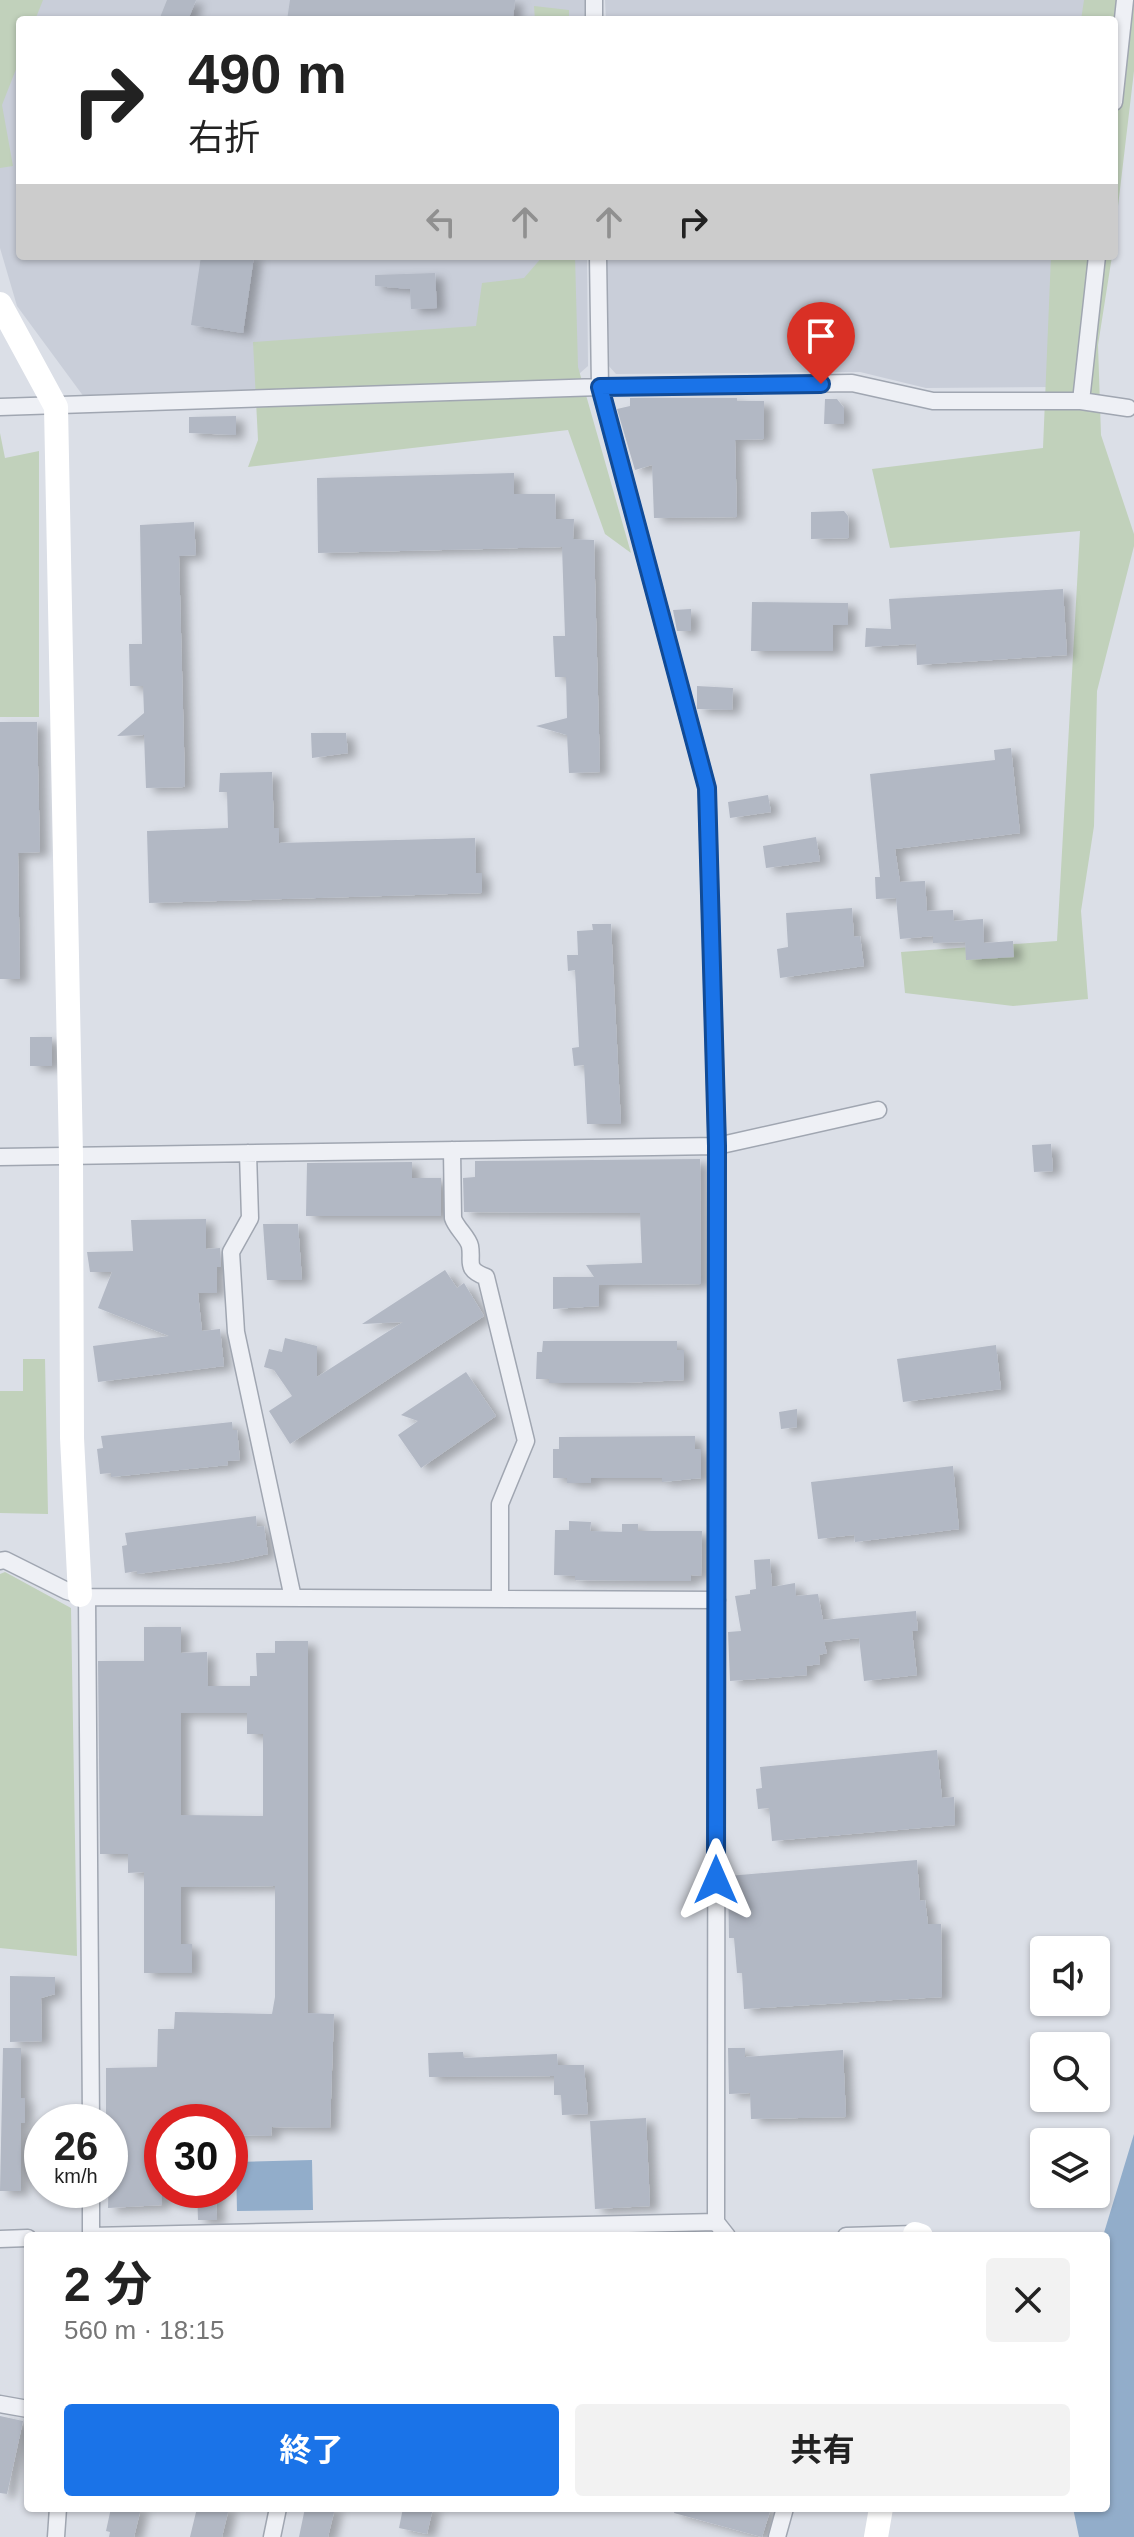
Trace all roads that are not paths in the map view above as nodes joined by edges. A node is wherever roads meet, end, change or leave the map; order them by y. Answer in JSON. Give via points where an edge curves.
{"nodes":[{"id":1,"x":1125,"y":0,"type":"edge"},
{"id":2,"x":1118,"y":65,"type":"edge"},
{"id":3,"x":598,"y":260,"type":"edge"},
{"id":4,"x":1097,"y":260,"type":"edge"},
{"id":5,"x":0,"y":304,"type":"edge"},
{"id":6,"x":600,"y":387,"type":"junction"},
{"id":7,"x":1081,"y":401,"type":"junction"},
{"id":8,"x":0,"y":407,"type":"edge"},
{"id":9,"x":56,"y":407,"type":"junction"},
{"id":10,"x":1128,"y":408,"type":"dead end"},
{"id":11,"x":878,"y":1110,"type":"dead end"},
{"id":12,"x":717,"y":1146,"type":"junction"},
{"id":13,"x":452,"y":1150,"type":"junction"},
{"id":14,"x":248,"y":1153,"type":"junction"},
{"id":15,"x":71,"y":1156,"type":"junction"},
{"id":16,"x":0,"y":1157,"type":"edge"},
{"id":17,"x":0,"y":1561,"type":"edge"},
{"id":18,"x":84,"y":1596,"type":"junction"},
{"id":19,"x":293,"y":1598,"type":"junction"},
{"id":20,"x":500,"y":1599,"type":"junction"},
{"id":21,"x":717,"y":1600,"type":"junction"},
{"id":22,"x":91,"y":2104,"type":"edge"},
{"id":23,"x":91,"y":2208,"type":"edge"},
{"id":24,"x":716,"y":2222,"type":"junction"},
{"id":25,"x":91,"y":2232,"type":"edge"},
{"id":26,"x":401,"y":2232,"type":"edge"},
{"id":27,"x":724,"y":2232,"type":"edge"},
{"id":28,"x":24,"y":2238,"type":"edge"},
{"id":29,"x":0,"y":2239,"type":"edge"},
{"id":30,"x":0,"y":2404,"type":"edge"},
{"id":31,"x":24,"y":2408,"type":"edge"},
{"id":32,"x":58,"y":2512,"type":"edge"},
{"id":33,"x":277,"y":2512,"type":"edge"},
{"id":34,"x":784,"y":2512,"type":"edge"},
{"id":35,"x":880,"y":2512,"type":"edge"},
{"id":36,"x":56,"y":2537,"type":"edge"},
{"id":37,"x":272,"y":2537,"type":"edge"},
{"id":38,"x":777,"y":2537,"type":"edge"},
{"id":39,"x":876,"y":2537,"type":"edge"}],
"edges":[{"from":1,"to":2,"type":"street"},
{"from":3,"to":6,"type":"street"},
{"from":4,"to":7,"type":"street"},
{"from":5,"to":9,"type":"street"},
{"from":6,"to":7,"type":"street","via":[[852,383],[933,401]]},
{"from":6,"to":9,"type":"street"},
{"from":6,"to":12,"type":"street","via":[[707,788]]},
{"from":7,"to":10,"type":"street"},
{"from":8,"to":9,"type":"street"},
{"from":9,"to":15,"type":"street"},
{"from":11,"to":12,"type":"street"},
{"from":12,"to":13,"type":"street"},
{"from":12,"to":21,"type":"street"},
{"from":13,"to":14,"type":"street"},
{"from":13,"to":20,"type":"street","via":[[453,1218],[470,1246],[470,1265],[486,1277],[526,1441],[500,1504]]},
{"from":14,"to":15,"type":"street"},
{"from":14,"to":19,"type":"street","via":[[250,1218],[231,1252],[231,1295]]},
{"from":15,"to":16,"type":"street"},
{"from":15,"to":18,"type":"street","via":[[72,1438]]},
{"from":17,"to":18,"type":"street"},
{"from":18,"to":19,"type":"street"},
{"from":18,"to":22,"type":"street"},
{"from":19,"to":20,"type":"street"},
{"from":20,"to":21,"type":"street"},
{"from":21,"to":24,"type":"street"},
{"from":23,"to":25,"type":"street"},
{"from":24,"to":26,"type":"street"},
{"from":24,"to":27,"type":"street"},
{"from":28,"to":29,"type":"street"},
{"from":30,"to":31,"type":"street"},
{"from":32,"to":36,"type":"street"},
{"from":33,"to":37,"type":"street"},
{"from":34,"to":38,"type":"street"},
{"from":35,"to":39,"type":"street"}]}
